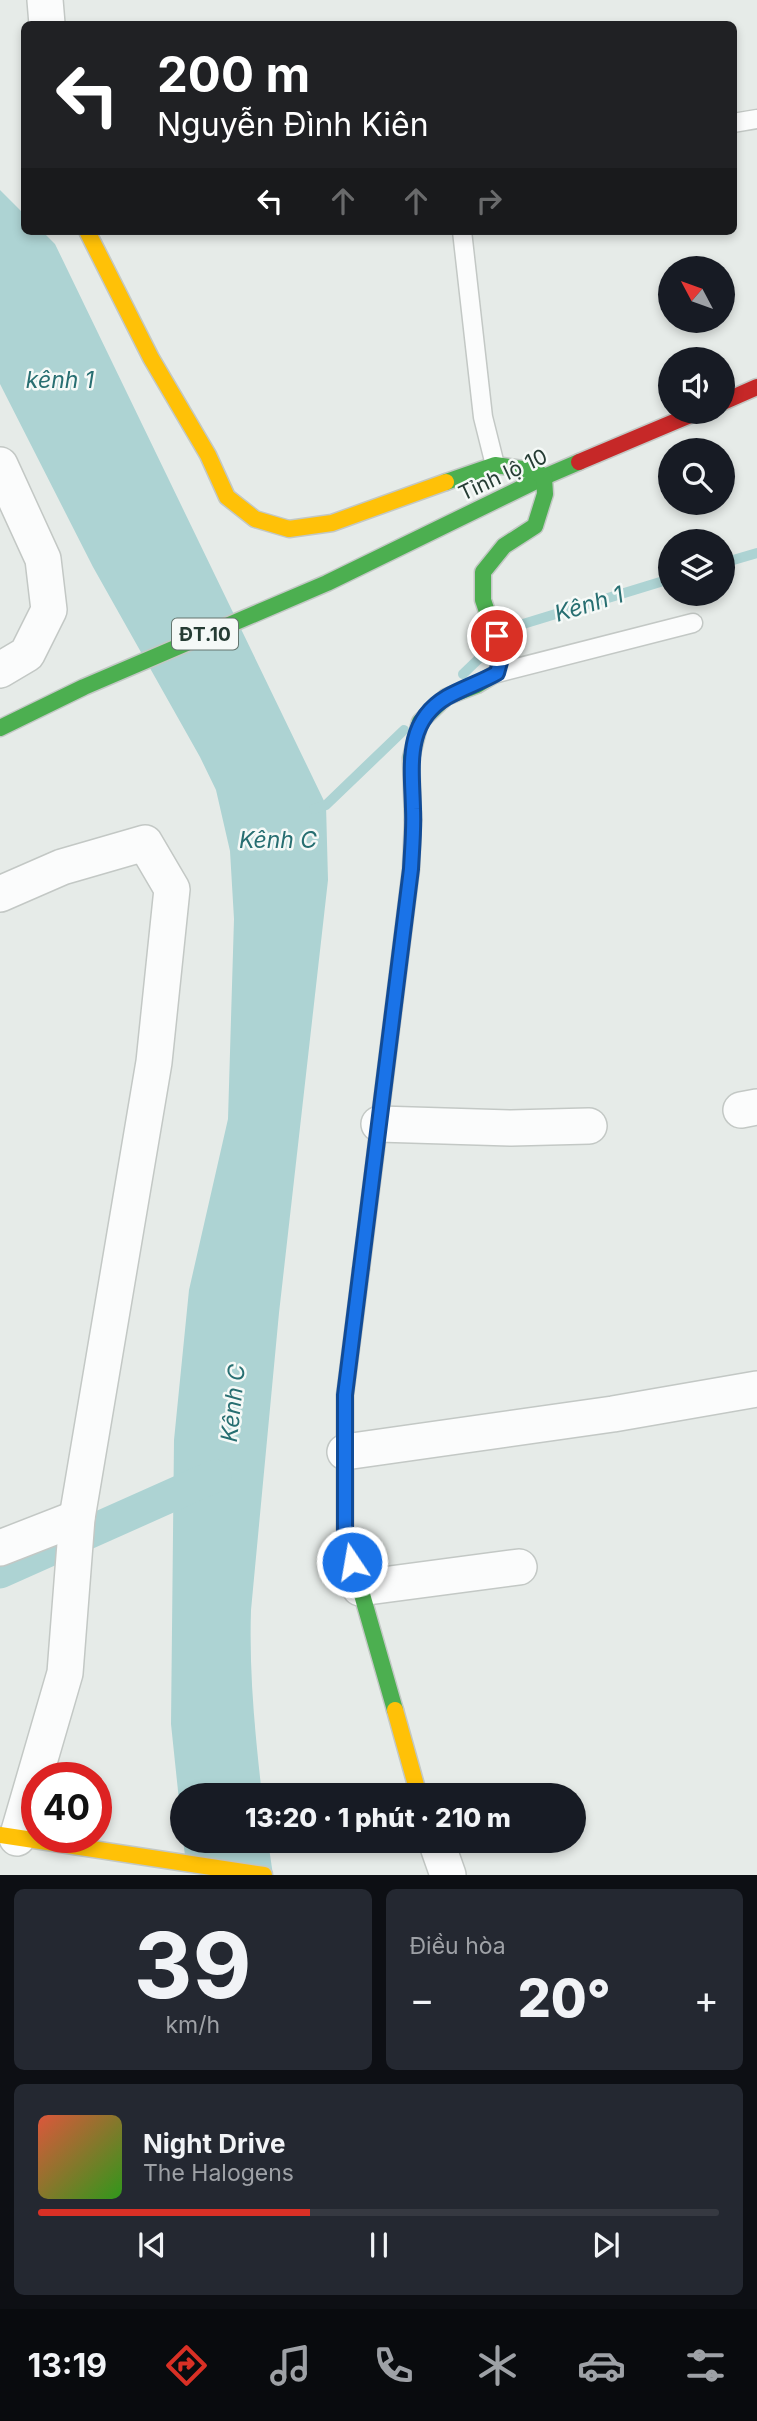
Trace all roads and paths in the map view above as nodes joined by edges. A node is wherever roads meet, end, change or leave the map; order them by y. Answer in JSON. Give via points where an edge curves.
{"nodes":[{"id":1,"x":45,"y":0,"type":"edge"},
{"id":2,"x":47,"y":21,"type":"edge"},
{"id":3,"x":757,"y":119,"type":"edge"},
{"id":4,"x":737,"y":123,"type":"edge"},
{"id":5,"x":89,"y":235,"type":"edge"},
{"id":6,"x":462,"y":235,"type":"edge"},
{"id":7,"x":757,"y":387,"type":"edge"},
{"id":8,"x":735,"y":397,"type":"edge"},
{"id":9,"x":669,"y":424,"type":"edge"},
{"id":10,"x":495,"y":465,"type":"junction"},
{"id":11,"x":0,"y":466,"type":"edge"},
{"id":12,"x":544,"y":477,"type":"junction"},
{"id":13,"x":693,"y":623,"type":"dead end"},
{"id":14,"x":0,"y":670,"type":"edge"},
{"id":15,"x":497,"y":673,"type":"junction"},
{"id":16,"x":0,"y":728,"type":"edge"},
{"id":17,"x":0,"y":894,"type":"edge"},
{"id":18,"x":379,"y":1124,"type":"junction"},
{"id":19,"x":589,"y":1126,"type":"dead end"},
{"id":20,"x":757,"y":1390,"type":"edge"},
{"id":21,"x":345,"y":1452,"type":"junction"},
{"id":22,"x":77,"y":1526,"type":"junction"},
{"id":23,"x":0,"y":1548,"type":"edge"},
{"id":24,"x":519,"y":1567,"type":"dead end"},
{"id":25,"x":360,"y":1588,"type":"junction"},
{"id":26,"x":42,"y":1762,"type":"edge"},
{"id":27,"x":415,"y":1783,"type":"edge"},
{"id":28,"x":112,"y":1852,"type":"edge"},
{"id":29,"x":440,"y":1853,"type":"edge"},
{"id":30,"x":264,"y":1875,"type":"edge"},
{"id":31,"x":448,"y":1875,"type":"edge"}],
"edges":[{"from":1,"to":2,"type":"street"},
{"from":3,"to":4,"type":"lane"},
{"from":5,"to":10,"type":"street","via":[[227,497],[255,519],[289,528],[332,523]]},
{"from":6,"to":10,"type":"lane","via":[[483,417]]},
{"from":7,"to":8,"type":"street"},
{"from":9,"to":12,"type":"street","name":"Tỉnh lộ 10","number":"ĐT.10"},
{"from":10,"to":12,"type":"street","via":[[536,471]]},
{"from":11,"to":14,"type":"street","via":[[43,559],[49,610],[27,654]]},
{"from":12,"to":15,"type":"street","via":[[545,494],[535,526],[504,546],[483,572],[483,600],[502,655]]},
{"from":12,"to":16,"type":"street","name":"Tỉnh lộ 10","number":"ĐT.10","via":[[327,583]]},
{"from":13,"to":15,"type":"lane"},
{"from":15,"to":18,"type":"street","via":[[446,697],[420,722],[411,758],[411,869]]},
{"from":17,"to":22,"type":"street","via":[[62,867],[145,844],[172,889],[154,1062]]},
{"from":18,"to":19,"type":"street"},
{"from":18,"to":21,"type":"street","via":[[345,1395]]},
{"from":20,"to":21,"type":"street"},
{"from":21,"to":25,"type":"street","via":[[345,1535]]},
{"from":22,"to":23,"type":"street"},
{"from":22,"to":26,"type":"street","via":[[65,1673]]},
{"from":24,"to":25,"type":"street"},
{"from":25,"to":27,"type":"street"},
{"from":28,"to":30,"type":"street"},
{"from":29,"to":31,"type":"street"}]}
